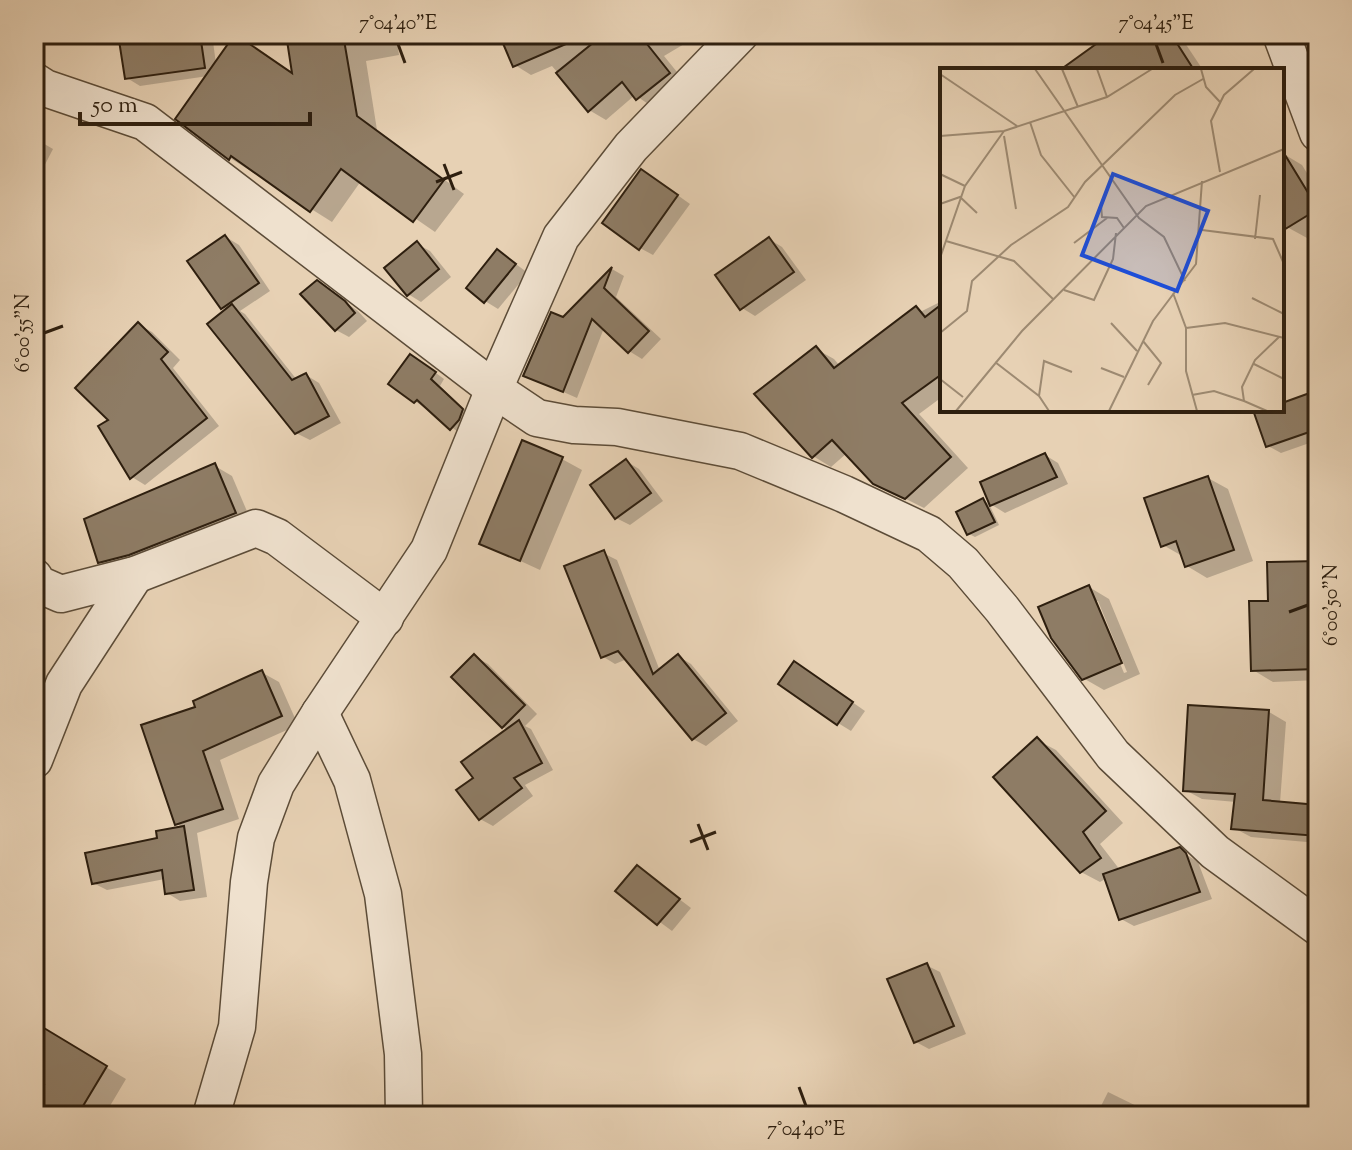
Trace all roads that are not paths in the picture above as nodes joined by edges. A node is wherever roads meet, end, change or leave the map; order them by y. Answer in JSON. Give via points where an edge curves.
{"nodes":[{"id":1,"x":740,"y":34,"type":"edge"},
{"id":2,"x":1281,"y":34,"type":"edge"},
{"id":3,"x":34,"y":81,"type":"edge"},
{"id":4,"x":1318,"y":133,"type":"edge"},
{"id":5,"x":494,"y":389,"type":"junction"},
{"id":6,"x":135,"y":575,"type":"junction"},
{"id":7,"x":34,"y":577,"type":"edge"},
{"id":8,"x":385,"y":618,"type":"junction"},
{"id":9,"x":320,"y":713,"type":"junction"},
{"id":10,"x":34,"y":760,"type":"edge"},
{"id":11,"x":1318,"y":927,"type":"edge"},
{"id":12,"x":211,"y":1116,"type":"edge"},
{"id":13,"x":404,"y":1116,"type":"edge"}],
"edges":[{"from":1,"to":5,"type":"street","via":[[631,147],[561,237]]},
{"from":2,"to":4,"type":"street"},
{"from":3,"to":5,"type":"street","via":[[145,122]]},
{"from":5,"to":8,"type":"street","via":[[429,550]]},
{"from":5,"to":11,"type":"street","via":[[537,418],[740,451],[929,534],[963,563],[1002,609],[1113,755],[1215,852]]},
{"from":6,"to":7,"type":"street","via":[[61,594]]},
{"from":6,"to":8,"type":"street","via":[[256,528],[277,537]]},
{"from":6,"to":10,"type":"street","via":[[64,684]]},
{"from":8,"to":9,"type":"street"},
{"from":9,"to":12,"type":"street","via":[[276,784],[256,838],[237,1027]]},
{"from":9,"to":13,"type":"street","via":[[352,780],[383,894],[403,1054]]}]}
